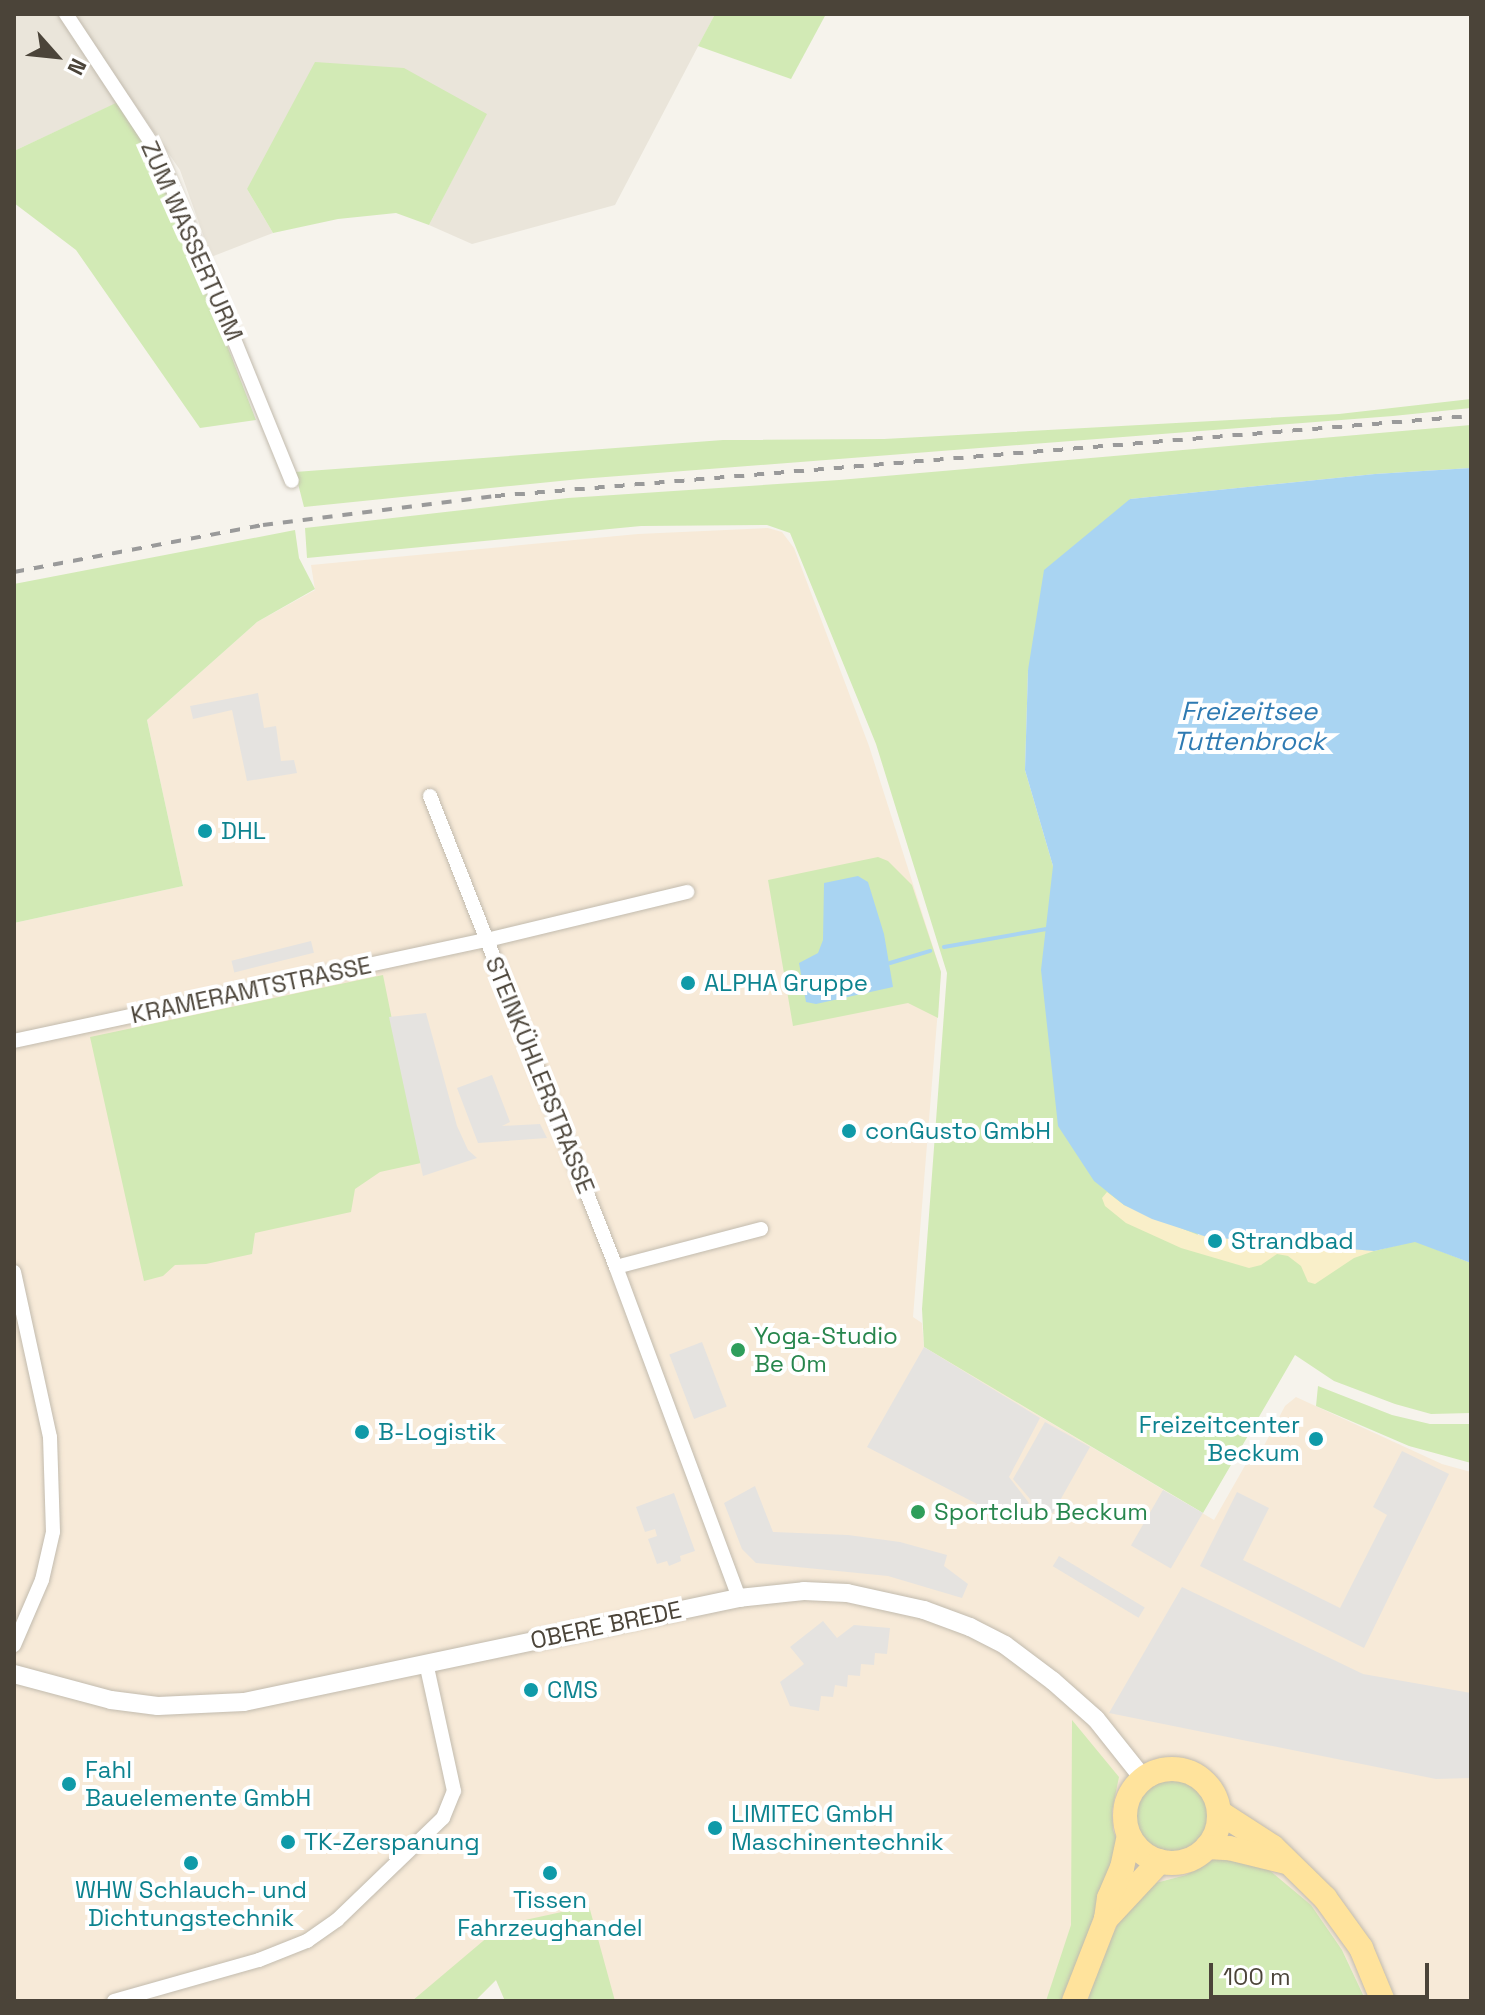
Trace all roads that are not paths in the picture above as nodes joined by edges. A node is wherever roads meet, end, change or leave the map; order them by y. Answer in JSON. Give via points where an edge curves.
{"nodes":[{"id":1,"x":66,"y":14,"type":"edge"},
{"id":2,"x":292,"y":481,"type":"dead end"},
{"id":3,"x":430,"y":796,"type":"dead end"},
{"id":4,"x":687,"y":892,"type":"dead end"},
{"id":5,"x":487,"y":940,"type":"junction"},
{"id":6,"x":14,"y":1041,"type":"edge"},
{"id":7,"x":761,"y":1229,"type":"dead end"},
{"id":8,"x":616,"y":1267,"type":"junction"},
{"id":9,"x":14,"y":1272,"type":"edge"},
{"id":10,"x":739,"y":1598,"type":"junction"},
{"id":11,"x":14,"y":1645,"type":"edge"},
{"id":12,"x":426,"y":1663,"type":"junction"},
{"id":13,"x":14,"y":1674,"type":"edge"},
{"id":14,"x":1143,"y":1778,"type":"junction"},
{"id":15,"x":1219,"y":1812,"type":"junction"},
{"id":16,"x":1129,"y":1836,"type":"junction"},
{"id":17,"x":1207,"y":1847,"type":"junction"},
{"id":18,"x":1160,"y":1861,"type":"junction"},
{"id":19,"x":1288,"y":1863,"type":"junction"},
{"id":20,"x":1106,"y":1919,"type":"junction"},
{"id":21,"x":114,"y":2001,"type":"edge"},
{"id":22,"x":1074,"y":2001,"type":"edge"},
{"id":23,"x":1383,"y":2001,"type":"edge"}],
"edges":[{"from":1,"to":2,"type":"street","name":"ZUM WASSERTURM","via":[[158,153]]},
{"from":3,"to":5,"type":"street"},
{"from":4,"to":5,"type":"street","name":"STEINKÜHLERSTRASSE"},
{"from":5,"to":6,"type":"street","name":"KRAMERAMTSTRASSE"},
{"from":5,"to":8,"type":"street","name":"STEINKÜHLERSTRASSE"},
{"from":7,"to":8,"type":"street"},
{"from":8,"to":10,"type":"street","name":"STEINKÜHLERSTRASSE"},
{"from":9,"to":11,"type":"street","via":[[50,1437],[53,1532],[42,1580]]},
{"from":10,"to":12,"type":"street","name":"OBERE BREDE"},
{"from":10,"to":14,"type":"street","name":"OBERE BREDE","via":[[847,1593],[885,1599],[970,1627],[1053,1681],[1096,1719]]},
{"from":12,"to":13,"type":"street","name":"OBERE BREDE","via":[[284,1695],[198,1706],[111,1700]]},
{"from":12,"to":21,"type":"street","via":[[454,1791],[443,1818],[337,1920],[307,1941]]},
{"from":14,"to":15,"type":"main road","via":[[1166,1769],[1191,1772],[1210,1788]]},
{"from":14,"to":16,"type":"main road","via":[[1128,1798]]},
{"from":15,"to":17,"type":"main road"},
{"from":15,"to":19,"type":"main road"},
{"from":16,"to":18,"type":"main road"},
{"from":16,"to":20,"type":"main road"},
{"from":17,"to":18,"type":"main road","via":[[1184,1861]]},
{"from":17,"to":19,"type":"main road"},
{"from":18,"to":20,"type":"main road"},
{"from":19,"to":23,"type":"main road","via":[[1325,1898],[1361,1948]]},
{"from":20,"to":22,"type":"main road"}]}
